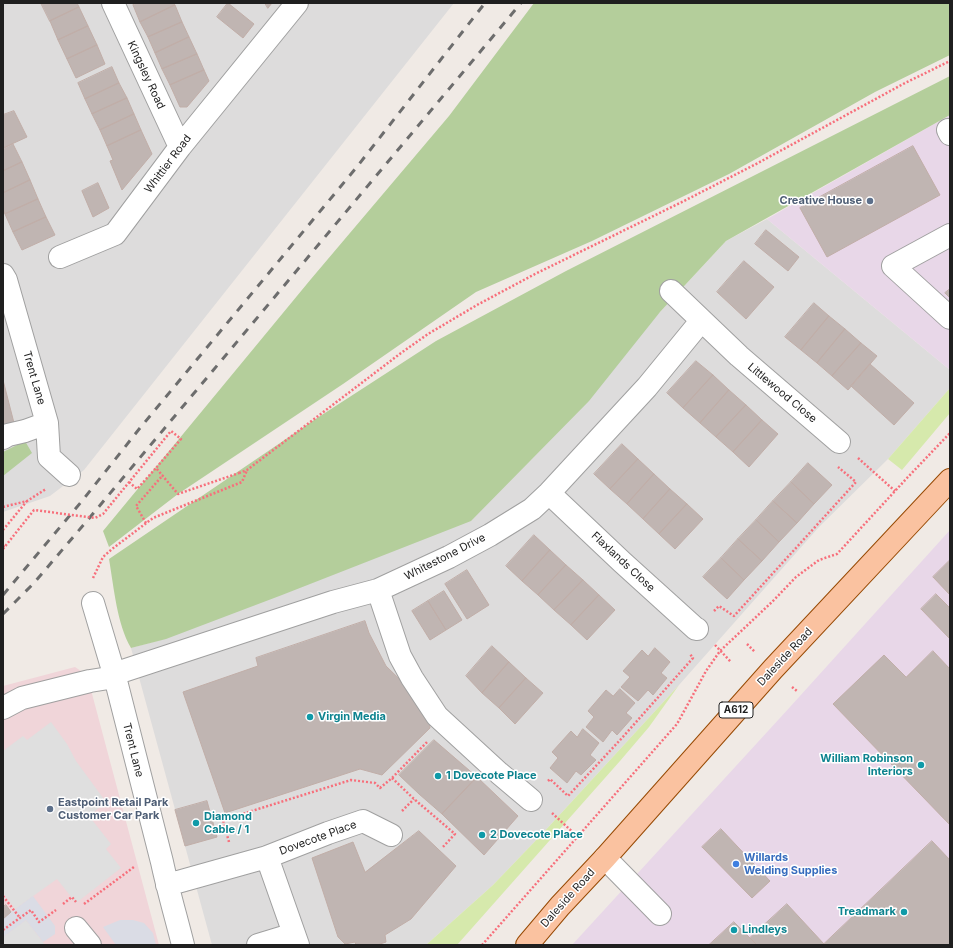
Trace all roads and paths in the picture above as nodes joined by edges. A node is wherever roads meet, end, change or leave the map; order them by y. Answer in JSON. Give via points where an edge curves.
{"nodes":[{"id":1,"x":113,"y":3,"type":"edge"},
{"id":2,"x":297,"y":3,"type":"edge"},
{"id":3,"x":950,"y":61,"type":"edge"},
{"id":4,"x":180,"y":147,"type":"junction"},
{"id":5,"x":950,"y":235,"type":"edge"},
{"id":6,"x":60,"y":257,"type":"dead end"},
{"id":7,"x":3,"y":275,"type":"edge"},
{"id":8,"x":671,"y":291,"type":"dead end"},
{"id":9,"x":950,"y":318,"type":"edge"},
{"id":10,"x":702,"y":321,"type":"junction"},
{"id":11,"x":46,"y":422,"type":"junction"},
{"id":12,"x":950,"y":433,"type":"edge"},
{"id":13,"x":3,"y":438,"type":"edge"},
{"id":14,"x":839,"y":442,"type":"joint"},
{"id":15,"x":156,"y":468,"type":"junction"},
{"id":16,"x":247,"y":470,"type":"junction"},
{"id":17,"x":69,"y":475,"type":"joint"},
{"id":18,"x":162,"y":475,"type":"junction"},
{"id":19,"x":950,"y":480,"type":"edge"},
{"id":20,"x":129,"y":482,"type":"junction"},
{"id":21,"x":895,"y":491,"type":"junction"},
{"id":22,"x":549,"y":493,"type":"junction"},
{"id":23,"x":27,"y":502,"type":"junction"},
{"id":24,"x":3,"y":507,"type":"edge"},
{"id":25,"x":146,"y":523,"type":"junction"},
{"id":26,"x":3,"y":530,"type":"edge"},
{"id":27,"x":4,"y":547,"type":"edge"},
{"id":28,"x":378,"y":590,"type":"junction"},
{"id":29,"x":93,"y":603,"type":"joint"},
{"id":30,"x":697,"y":629,"type":"dead end"},
{"id":31,"x":115,"y":677,"type":"junction"},
{"id":32,"x":3,"y":708,"type":"edge"},
{"id":33,"x":446,"y":724,"type":"junction"},
{"id":34,"x":392,"y":778,"type":"junction"},
{"id":35,"x":414,"y":799,"type":"junction"},
{"id":36,"x":531,"y":800,"type":"joint"},
{"id":37,"x":401,"y":813,"type":"dead end"},
{"id":38,"x":391,"y":835,"type":"dead end"},
{"id":39,"x":578,"y":837,"type":"junction"},
{"id":40,"x":230,"y":844,"type":"dead end"},
{"id":41,"x":442,"y":848,"type":"dead end"},
{"id":42,"x":267,"y":857,"type":"junction"},
{"id":43,"x":605,"y":858,"type":"junction"},
{"id":44,"x":167,"y":885,"type":"junction"},
{"id":45,"x":3,"y":896,"type":"edge"},
{"id":46,"x":660,"y":914,"type":"dead end"},
{"id":47,"x":20,"y":918,"type":"dead end"},
{"id":48,"x":76,"y":928,"type":"dead end"},
{"id":49,"x":296,"y":940,"type":"edge"},
{"id":50,"x":90,"y":945,"type":"edge"},
{"id":51,"x":183,"y":945,"type":"edge"},
{"id":52,"x":258,"y":945,"type":"edge"},
{"id":53,"x":482,"y":945,"type":"edge"},
{"id":54,"x":527,"y":945,"type":"edge"}],
"edges":[{"from":1,"to":4,"type":"street","name":"Kingsley Road"},
{"from":2,"to":4,"type":"street","name":"Whittier Road"},
{"from":3,"to":16,"type":"path","via":[[758,163],[477,305],[401,353]]},
{"from":4,"to":6,"type":"street","name":"Whittier Road","via":[[115,234]]},
{"from":5,"to":9,"type":"street","via":[[893,266]]},
{"from":7,"to":11,"type":"street","name":"Trent Lane"},
{"from":8,"to":10,"type":"street","name":"Littlewood Close"},
{"from":10,"to":14,"type":"street","name":"Littlewood Close","via":[[738,356]]},
{"from":10,"to":22,"type":"street","name":"Whitestone Drive","via":[[647,387]]},
{"from":11,"to":13,"type":"street"},
{"from":11,"to":17,"type":"street","name":"Trent Lane","via":[[49,457]]},
{"from":12,"to":21,"type":"path"},
{"from":14,"to":21,"type":"path"},
{"from":15,"to":18,"type":"path","bridge":true},
{"from":15,"to":20,"type":"path","via":[[137,489]]},
{"from":15,"to":20,"type":"path","bridge":true,"via":[[181,439],[171,431]]},
{"from":16,"to":18,"type":"path","bridge":true,"via":[[178,494]]},
{"from":16,"to":25,"type":"path","via":[[242,482]]},
{"from":17,"to":23,"type":"path"},
{"from":18,"to":25,"type":"path","via":[[136,506]]},
{"from":19,"to":43,"type":"main road","name":"Daleside Road","number":"A612","via":[[773,669]]},
{"from":20,"to":27,"type":"path","bridge":true,"via":[[103,514],[95,518],[34,510]]},
{"from":21,"to":39,"type":"path","via":[[837,554],[819,560],[796,576],[720,650],[677,724]]},
{"from":22,"to":28,"type":"street","name":"Whitestone Drive","via":[[532,509],[490,535]]},
{"from":22,"to":30,"type":"street","name":"Flaxlands Close"},
{"from":23,"to":24,"type":"path"},
{"from":23,"to":26,"type":"path"},
{"from":25,"to":29,"type":"path","via":[[104,557],[89,587]]},
{"from":28,"to":31,"type":"street","name":"Whitestone Drive","via":[[333,602],[130,669]]},
{"from":28,"to":33,"type":"street","via":[[400,656],[437,716]]},
{"from":29,"to":31,"type":"street","name":"Trent Lane"},
{"from":31,"to":32,"type":"street","name":"Whitestone Drive","via":[[22,698]]},
{"from":31,"to":44,"type":"street","name":"Trent Lane"},
{"from":33,"to":34,"type":"path"},
{"from":33,"to":36,"type":"street"},
{"from":34,"to":35,"type":"path"},
{"from":34,"to":40,"type":"path","via":[[380,788],[375,784],[351,780],[223,820]]},
{"from":35,"to":37,"type":"path"},
{"from":35,"to":41,"type":"path","via":[[455,834]]},
{"from":36,"to":39,"type":"path","via":[[553,813]]},
{"from":38,"to":42,"type":"street","name":"Dovecote Place","via":[[363,821]]},
{"from":39,"to":53,"type":"path"},
{"from":42,"to":44,"type":"street","name":"Dovecote Place"},
{"from":42,"to":49,"type":"street","name":"Dovecote Place"},
{"from":43,"to":46,"type":"street"},
{"from":43,"to":54,"type":"main road","name":"Daleside Road","number":"A612"},
{"from":44,"to":51,"type":"street","name":"Trent Lane"},
{"from":45,"to":47,"type":"path"},
{"from":48,"to":50,"type":"street"},
{"from":49,"to":52,"type":"street","name":"Dovecote Place"}]}
